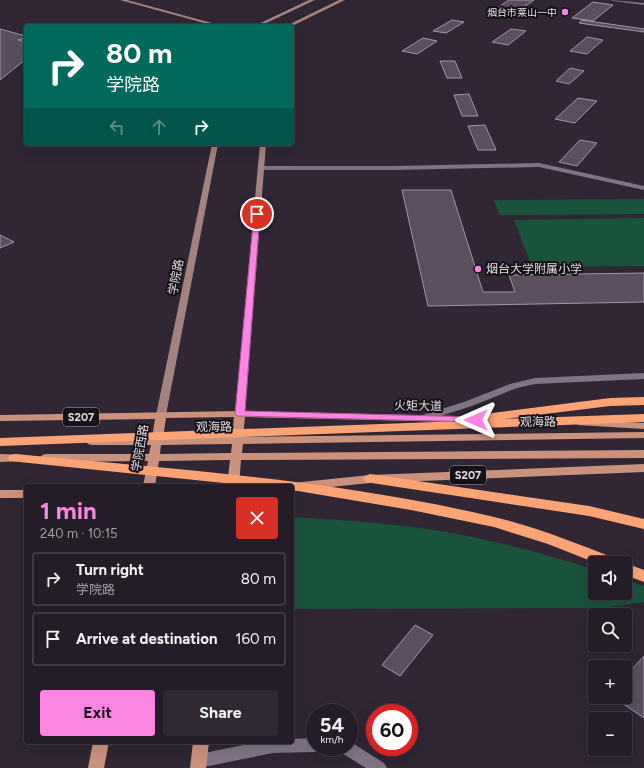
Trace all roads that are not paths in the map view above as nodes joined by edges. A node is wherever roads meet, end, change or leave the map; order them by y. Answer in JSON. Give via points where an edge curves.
{"nodes":[{"id":1,"x":122,"y":0,"type":"edge"},
{"id":2,"x":313,"y":0,"type":"edge"},
{"id":3,"x":343,"y":0,"type":"edge"},
{"id":4,"x":612,"y":0,"type":"edge"},
{"id":5,"x":644,"y":4,"type":"edge"},
{"id":6,"x":213,"y":24,"type":"edge"},
{"id":7,"x":260,"y":24,"type":"edge"},
{"id":8,"x":292,"y":24,"type":"edge"},
{"id":9,"x":215,"y":146,"type":"edge"},
{"id":10,"x":263,"y":146,"type":"edge"},
{"id":11,"x":261,"y":168,"type":"junction"},
{"id":12,"x":644,"y":188,"type":"edge"},
{"id":13,"x":644,"y":376,"type":"edge"},
{"id":14,"x":644,"y":401,"type":"edge"},
{"id":15,"x":240,"y":414,"type":"junction"},
{"id":16,"x":161,"y":415,"type":"junction"},
{"id":17,"x":0,"y":418,"type":"edge"},
{"id":18,"x":644,"y":418,"type":"edge"},
{"id":19,"x":420,"y":419,"type":"junction"},
{"id":20,"x":476,"y":420,"type":"junction"},
{"id":21,"x":644,"y":426,"type":"edge"},
{"id":22,"x":644,"y":435,"type":"edge"},
{"id":23,"x":0,"y":443,"type":"edge"},
{"id":24,"x":644,"y":454,"type":"edge"},
{"id":25,"x":0,"y":458,"type":"edge"},
{"id":26,"x":15,"y":458,"type":"junction"},
{"id":27,"x":644,"y":468,"type":"edge"},
{"id":28,"x":370,"y":479,"type":"junction"},
{"id":29,"x":149,"y":484,"type":"edge"},
{"id":30,"x":233,"y":484,"type":"edge"},
{"id":31,"x":280,"y":484,"type":"edge"},
{"id":32,"x":294,"y":486,"type":"edge"},
{"id":33,"x":294,"y":486,"type":"edge"},
{"id":34,"x":0,"y":494,"type":"edge"},
{"id":35,"x":24,"y":494,"type":"edge"},
{"id":36,"x":644,"y":524,"type":"edge"},
{"id":37,"x":593,"y":556,"type":"edge"},
{"id":38,"x":632,"y":571,"type":"edge"},
{"id":39,"x":644,"y":576,"type":"edge"},
{"id":40,"x":100,"y":744,"type":"edge"},
{"id":41,"x":201,"y":744,"type":"edge"},
{"id":42,"x":306,"y":744,"type":"edge"},
{"id":43,"x":358,"y":754,"type":"edge"},
{"id":44,"x":199,"y":765,"type":"edge"},
{"id":45,"x":96,"y":768,"type":"edge"},
{"id":46,"x":379,"y":768,"type":"edge"}],
"edges":[{"from":1,"to":6,"type":"main road"},
{"from":2,"to":7,"type":"main road"},
{"from":3,"to":8,"type":"main road"},
{"from":4,"to":5,"type":"lane"},
{"from":9,"to":16,"type":"main road","name":"学院路"},
{"from":10,"to":11,"type":"main road"},
{"from":11,"to":12,"type":"street","via":[[539,165]]},
{"from":11,"to":15,"type":"main road"},
{"from":13,"to":19,"type":"street","via":[[535,381]]},
{"from":14,"to":20,"type":"highway","via":[[610,402]]},
{"from":15,"to":16,"type":"main road","name":"观海路","number":"S207"},
{"from":15,"to":19,"type":"main road","name":"火矩大道","number":"S207"},
{"from":15,"to":30,"type":"main road"},
{"from":16,"to":17,"type":"main road","name":"观海路","number":"S207"},
{"from":16,"to":29,"type":"main road","name":"学院西路"},
{"from":18,"to":23,"type":"highway"},
{"from":19,"to":20,"type":"main road","name":"火矩大道","number":"S207"},
{"from":20,"to":21,"type":"main road","name":"火矩大道","number":"S207"},
{"from":22,"to":23,"type":"main road","name":"观海路"},
{"from":24,"to":26,"type":"main road"},
{"from":25,"to":26,"type":"main road"},
{"from":26,"to":31,"type":"highway"},
{"from":27,"to":28,"type":"main road","number":"S207"},
{"from":28,"to":33,"type":"main road","number":"S207"},
{"from":28,"to":36,"type":"highway","via":[[589,511]]},
{"from":32,"to":37,"type":"highway","via":[[495,522]]},
{"from":34,"to":35,"type":"main road"},
{"from":38,"to":39,"type":"highway"},
{"from":40,"to":45,"type":"main road"},
{"from":41,"to":44,"type":"main road"},
{"from":42,"to":44,"type":"street","via":[[273,746]]},
{"from":43,"to":46,"type":"street"}]}
